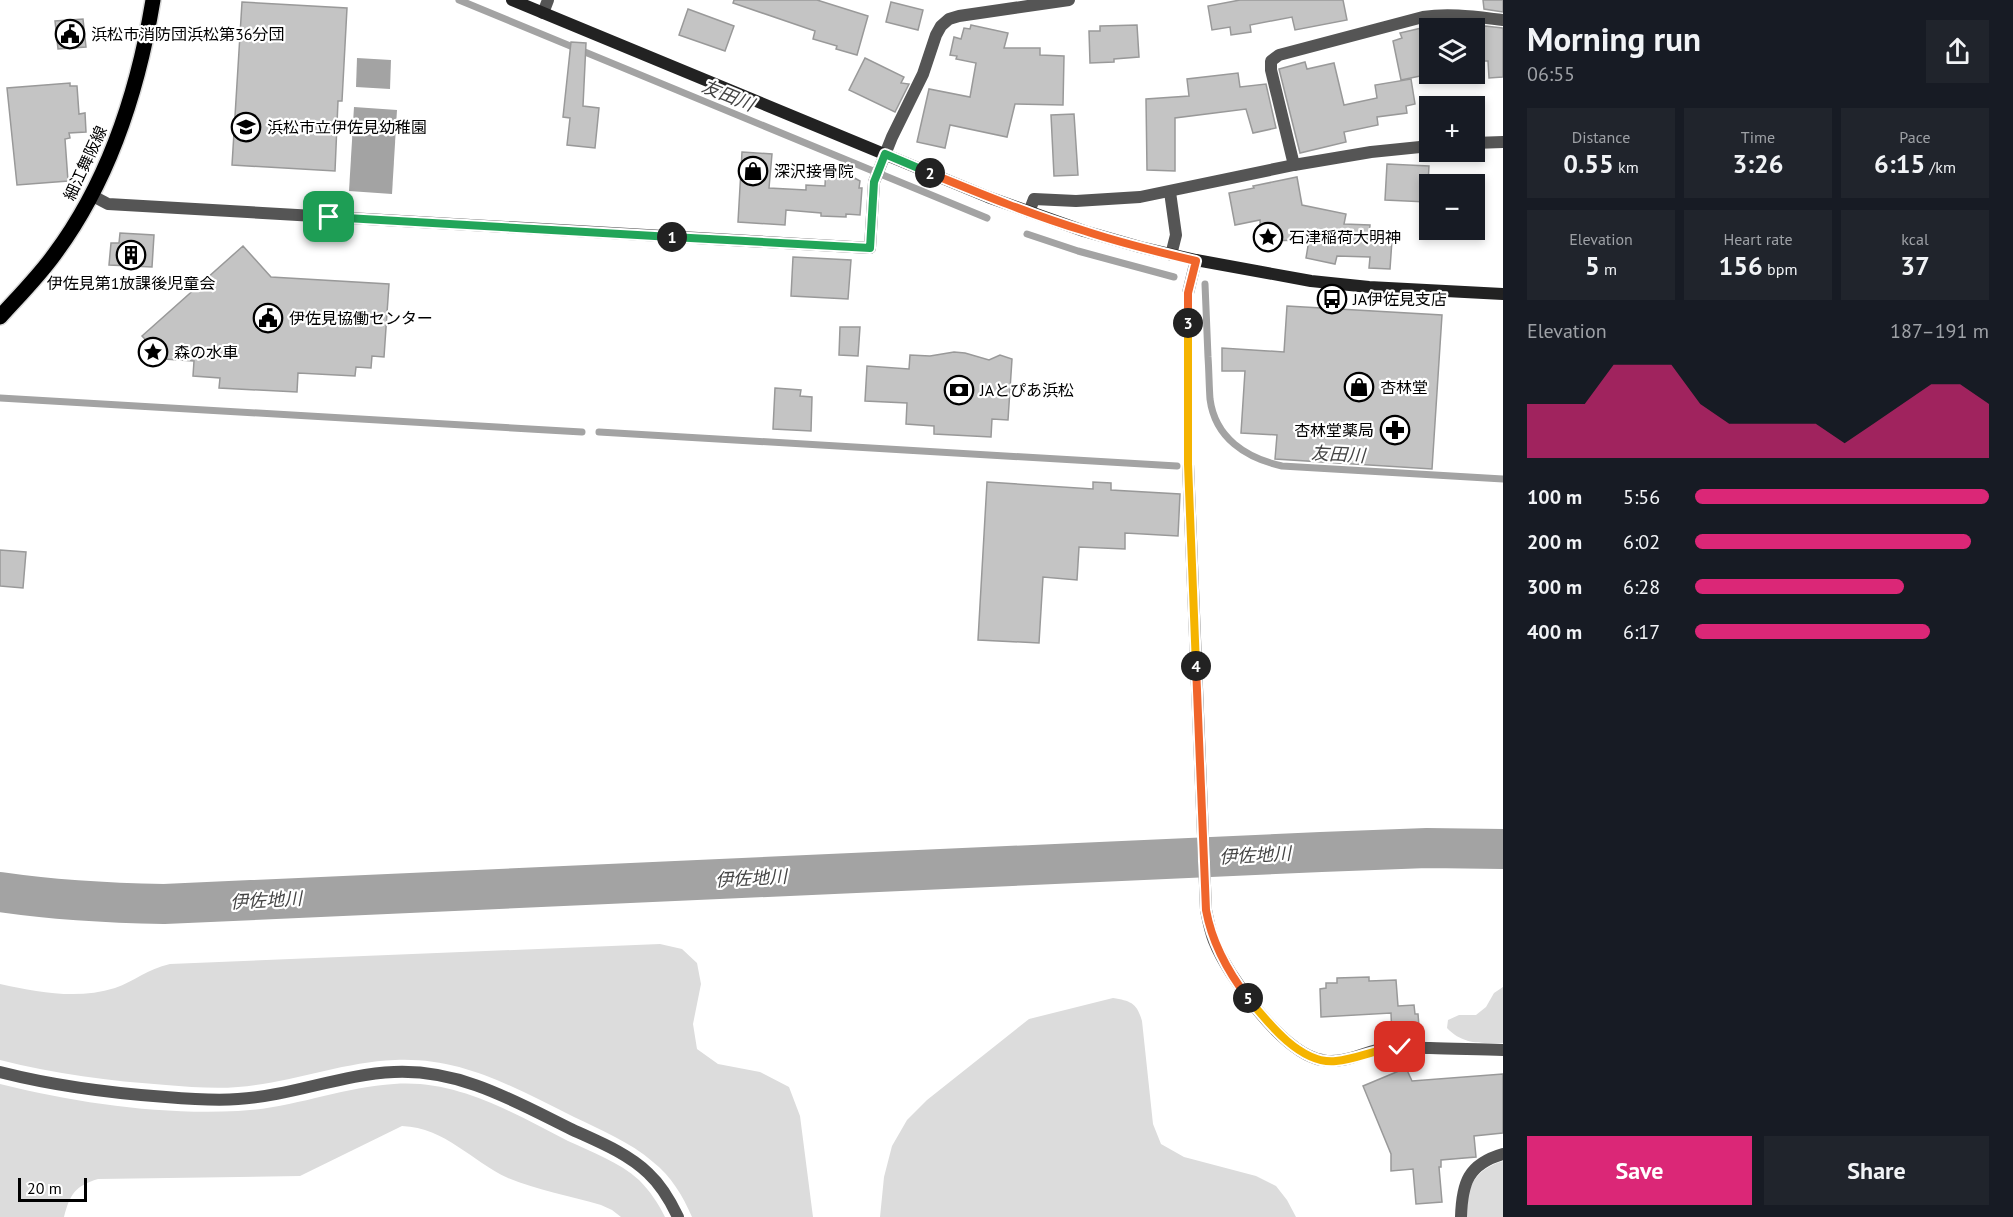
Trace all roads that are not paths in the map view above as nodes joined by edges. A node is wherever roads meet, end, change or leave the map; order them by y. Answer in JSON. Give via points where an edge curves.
{"nodes":[{"id":1,"x":153,"y":0,"type":"edge"},
{"id":2,"x":512,"y":0,"type":"edge"},
{"id":3,"x":548,"y":0,"type":"edge"},
{"id":4,"x":1069,"y":0,"type":"edge"},
{"id":5,"x":543,"y":13,"type":"junction"},
{"id":6,"x":1503,"y":20,"type":"edge"},
{"id":7,"x":1503,"y":142,"type":"edge"},
{"id":8,"x":1485,"y":143,"type":"edge"},
{"id":9,"x":1419,"y":147,"type":"edge"},
{"id":10,"x":885,"y":154,"type":"junction"},
{"id":11,"x":1294,"y":165,"type":"junction"},
{"id":12,"x":1170,"y":192,"type":"junction"},
{"id":13,"x":92,"y":195,"type":"junction"},
{"id":14,"x":1029,"y":212,"type":"junction"},
{"id":15,"x":1171,"y":255,"type":"junction"},
{"id":16,"x":1196,"y":261,"type":"junction"},
{"id":17,"x":1503,"y":294,"type":"edge"},
{"id":18,"x":0,"y":317,"type":"edge"},
{"id":19,"x":1503,"y":1050,"type":"edge"},
{"id":20,"x":0,"y":1072,"type":"edge"},
{"id":21,"x":1503,"y":1154,"type":"edge"},
{"id":22,"x":678,"y":1217,"type":"edge"},
{"id":23,"x":1461,"y":1217,"type":"edge"}],
"edges":[{"from":1,"to":13,"type":"main road","name":"細江舞阪線","via":[[129,104]]},
{"from":2,"to":5,"type":"street"},
{"from":3,"to":5,"type":"street"},
{"from":4,"to":10,"type":"street","via":[[949,19],[941,26]]},
{"from":5,"to":10,"type":"street"},
{"from":6,"to":11,"type":"street","via":[[1440,15],[1279,55],[1271,61],[1271,70]]},
{"from":7,"to":8,"type":"street"},
{"from":9,"to":11,"type":"street"},
{"from":10,"to":13,"type":"street","via":[[875,180],[870,248],[108,204]]},
{"from":10,"to":14,"type":"street"},
{"from":11,"to":12,"type":"street"},
{"from":12,"to":14,"type":"street","via":[[1108,200],[1034,200]]},
{"from":12,"to":15,"type":"street","via":[[1176,235]]},
{"from":13,"to":18,"type":"main road","name":"細江舞阪線","via":[[54,254]]},
{"from":14,"to":15,"type":"street"},
{"from":15,"to":16,"type":"street"},
{"from":16,"to":17,"type":"street","via":[[1311,281]]},
{"from":16,"to":19,"type":"street","via":[[1188,293],[1188,464],[1206,905],[1214,942],[1242,990],[1279,1032],[1310,1057],[1335,1061],[1389,1047]]},
{"from":20,"to":22,"type":"street","via":[[83,1089],[207,1099],[260,1096],[394,1072],[454,1077],[501,1094],[633,1160],[660,1186]]},
{"from":21,"to":23,"type":"street","via":[[1471,1172],[1461,1195]]}]}
